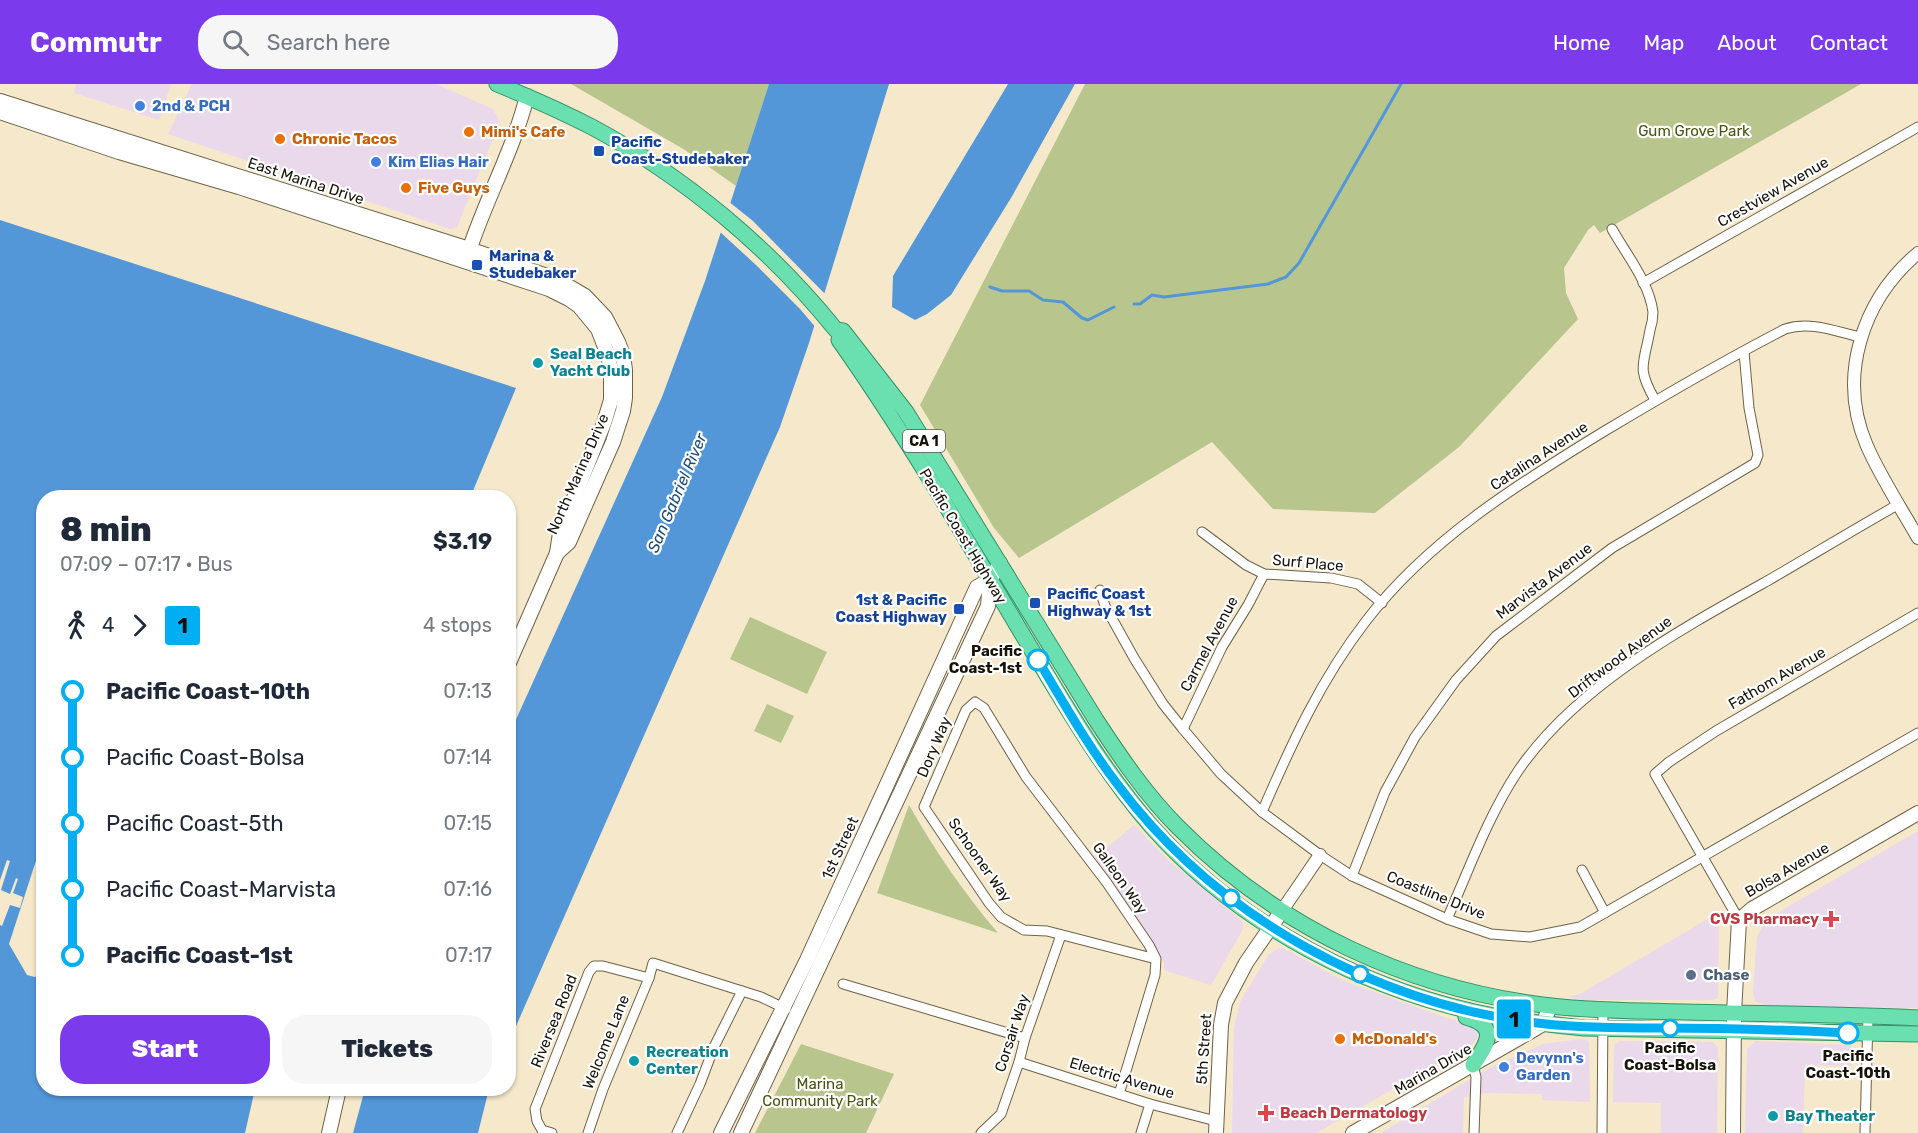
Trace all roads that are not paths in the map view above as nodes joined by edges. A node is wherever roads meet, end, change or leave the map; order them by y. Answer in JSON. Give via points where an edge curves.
{"nodes":[{"id":1,"x":497,"y":84,"type":"edge"},
{"id":2,"x":527,"y":96,"type":"junction"},
{"id":3,"x":0,"y":101,"type":"edge"},
{"id":4,"x":0,"y":112,"type":"edge"},
{"id":5,"x":1918,"y":127,"type":"edge"},
{"id":6,"x":1612,"y":228,"type":"dead end"},
{"id":7,"x":1918,"y":253,"type":"edge"},
{"id":8,"x":468,"y":256,"type":"junction"},
{"id":9,"x":1643,"y":283,"type":"junction"},
{"id":10,"x":592,"y":311,"type":"joint"},
{"id":11,"x":835,"y":328,"type":"junction"},
{"id":12,"x":1860,"y":337,"type":"junction"},
{"id":13,"x":1744,"y":352,"type":"junction"},
{"id":14,"x":1655,"y":400,"type":"junction"},
{"id":15,"x":1899,"y":504,"type":"junction"},
{"id":16,"x":1202,"y":532,"type":"dead end"},
{"id":17,"x":1918,"y":538,"type":"edge"},
{"id":18,"x":1000,"y":563,"type":"junction"},
{"id":19,"x":1264,"y":574,"type":"junction"},
{"id":20,"x":990,"y":580,"type":"junction"},
{"id":21,"x":1100,"y":590,"type":"dead end"},
{"id":22,"x":1382,"y":603,"type":"junction"},
{"id":23,"x":1918,"y":613,"type":"edge"},
{"id":24,"x":516,"y":648,"type":"edge"},
{"id":25,"x":975,"y":702,"type":"joint"},
{"id":26,"x":1183,"y":729,"type":"junction"},
{"id":27,"x":1918,"y":733,"type":"edge"},
{"id":28,"x":924,"y":807,"type":"joint"},
{"id":29,"x":1262,"y":812,"type":"junction"},
{"id":30,"x":1918,"y":813,"type":"edge"},
{"id":31,"x":1320,"y":855,"type":"junction"},
{"id":32,"x":1703,"y":857,"type":"junction"},
{"id":33,"x":1582,"y":870,"type":"dead end"},
{"id":34,"x":1352,"y":876,"type":"junction"},
{"id":35,"x":1281,"y":912,"type":"junction"},
{"id":36,"x":1605,"y":913,"type":"junction"},
{"id":37,"x":1447,"y":919,"type":"junction"},
{"id":38,"x":1739,"y":920,"type":"junction"},
{"id":39,"x":1271,"y":927,"type":"junction"},
{"id":40,"x":1061,"y":935,"type":"junction"},
{"id":41,"x":1351,"y":950,"type":"junction"},
{"id":42,"x":1155,"y":959,"type":"junction"},
{"id":43,"x":1343,"y":966,"type":"junction"},
{"id":44,"x":648,"y":978,"type":"junction"},
{"id":45,"x":843,"y":984,"type":"dead end"},
{"id":46,"x":742,"y":991,"type":"junction"},
{"id":47,"x":1406,"y":992,"type":"junction"},
{"id":48,"x":1550,"y":1006,"type":"junction"},
{"id":49,"x":783,"y":1007,"type":"junction"},
{"id":50,"x":1603,"y":1010,"type":"junction"},
{"id":51,"x":1734,"y":1013,"type":"junction"},
{"id":52,"x":797,"y":1014,"type":"junction"},
{"id":53,"x":1868,"y":1016,"type":"junction"},
{"id":54,"x":1918,"y":1018,"type":"edge"},
{"id":55,"x":1543,"y":1024,"type":"junction"},
{"id":56,"x":1603,"y":1028,"type":"junction"},
{"id":57,"x":1734,"y":1030,"type":"junction"},
{"id":58,"x":1868,"y":1034,"type":"junction"},
{"id":59,"x":1918,"y":1034,"type":"edge"},
{"id":60,"x":1025,"y":1038,"type":"junction"},
{"id":61,"x":1019,"y":1062,"type":"junction"},
{"id":62,"x":1473,"y":1065,"type":"junction"},
{"id":63,"x":1119,"y":1094,"type":"junction"},
{"id":64,"x":337,"y":1096,"type":"edge"},
{"id":65,"x":1150,"y":1104,"type":"junction"},
{"id":66,"x":1216,"y":1127,"type":"edge"},
{"id":67,"x":329,"y":1133,"type":"edge"},
{"id":68,"x":552,"y":1133,"type":"edge"},
{"id":69,"x":588,"y":1133,"type":"edge"},
{"id":70,"x":677,"y":1133,"type":"edge"},
{"id":71,"x":721,"y":1133,"type":"edge"},
{"id":72,"x":741,"y":1133,"type":"edge"},
{"id":73,"x":981,"y":1133,"type":"edge"},
{"id":74,"x":1141,"y":1133,"type":"edge"},
{"id":75,"x":1353,"y":1133,"type":"edge"},
{"id":76,"x":1474,"y":1133,"type":"edge"},
{"id":77,"x":1602,"y":1133,"type":"edge"},
{"id":78,"x":1732,"y":1133,"type":"edge"},
{"id":79,"x":1865,"y":1133,"type":"edge"}],
"edges":[{"from":1,"to":2,"type":"highway","number":"CA 1"},
{"from":2,"to":8,"type":"main road"},
{"from":2,"to":11,"type":"highway","number":"CA 1","via":[[630,149],[711,206],[764,251]]},
{"from":3,"to":8,"type":"main road","name":"East Marina Drive"},
{"from":4,"to":8,"type":"main road","name":"East Marina Drive","via":[[119,152]]},
{"from":5,"to":9,"type":"street","name":"Crestview Avenue"},
{"from":6,"to":9,"type":"street"},
{"from":7,"to":12,"type":"street","via":[[1880,296]]},
{"from":8,"to":10,"type":"main road","name":"East Marina Drive"},
{"from":9,"to":14,"type":"street","via":[[1653,315],[1642,371]]},
{"from":10,"to":24,"type":"main road","name":"North Marina Drive","via":[[608,355],[611,400],[560,533],[557,553]]},
{"from":11,"to":18,"type":"highway","name":"Pacific Coast Highway","number":"CA 1","via":[[843,331],[906,412]]},
{"from":11,"to":20,"type":"highway","name":"Pacific Coast Highway","number":"CA 1","via":[[837,337]]},
{"from":12,"to":13,"type":"street","name":"Catalina Avenue","via":[[1799,325]]},
{"from":12,"to":15,"type":"street","via":[[1854,378],[1858,419],[1870,454]]},
{"from":13,"to":14,"type":"street","name":"Catalina Avenue"},
{"from":13,"to":34,"type":"street","name":"Marvista Avenue","via":[[1758,455],[1755,463],[1612,548],[1496,636],[1456,680],[1415,737],[1385,792]]},
{"from":14,"to":22,"type":"street","name":"Catalina Avenue","via":[[1501,498],[1437,547]]},
{"from":15,"to":17,"type":"street"},
{"from":15,"to":37,"type":"street","name":"Driftwood Avenue","via":[[1649,650],[1598,688],[1550,732],[1518,771],[1494,814]]},
{"from":16,"to":19,"type":"street","name":"Surf Place"},
{"from":18,"to":20,"type":"main road","name":"1st Street"},
{"from":18,"to":35,"type":"highway","name":"Pacific Coast Highway","number":"CA 1","via":[[1125,764],[1203,852]]},
{"from":19,"to":22,"type":"street","name":"Surf Place","via":[[1331,578],[1358,584]]},
{"from":19,"to":26,"type":"street","name":"Carmel Avenue","via":[[1222,647]]},
{"from":20,"to":39,"type":"highway","name":"Pacific Coast Highway","number":"CA 1","via":[[1082,734],[1118,786],[1188,863]]},
{"from":20,"to":49,"type":"main road","name":"1st Street","via":[[977,587]]},
{"from":20,"to":52,"type":"main road","name":"1st Street","via":[[988,606]]},
{"from":21,"to":26,"type":"street","name":"Coastline Drive","via":[[1134,658]]},
{"from":22,"to":29,"type":"street","name":"Catalina Avenue","via":[[1339,658],[1312,705]]},
{"from":23,"to":32,"type":"street","name":"Fathom Avenue","via":[[1716,731],[1655,774]]},
{"from":25,"to":28,"type":"street","name":"Dory Way","via":[[966,710]]},
{"from":25,"to":42,"type":"street","name":"Galleon Way","via":[[984,708],[1026,777],[1107,883]]},
{"from":26,"to":29,"type":"street","name":"Coastline Drive","via":[[1221,774]]},
{"from":27,"to":32,"type":"street","name":"Coastline Drive"},
{"from":28,"to":40,"type":"street","name":"Schooner Way","via":[[1001,917],[1024,930]]},
{"from":29,"to":31,"type":"street","name":"Coastline Drive"},
{"from":30,"to":38,"type":"main road","name":"Bolsa Avenue"},
{"from":31,"to":34,"type":"street","name":"Coastline Drive"},
{"from":31,"to":35,"type":"street"},
{"from":32,"to":36,"type":"street","name":"Coastline Drive"},
{"from":32,"to":38,"type":"street"},
{"from":33,"to":36,"type":"street"},
{"from":34,"to":37,"type":"street","name":"Coastline Drive"},
{"from":35,"to":39,"type":"main road","name":"5th Street"},
{"from":35,"to":41,"type":"highway","name":"Pacific Coast Highway","number":"CA 1"},
{"from":36,"to":37,"type":"street","name":"Coastline Drive","via":[[1580,927],[1530,937],[1491,934]]},
{"from":38,"to":51,"type":"main road","name":"Bolsa Avenue"},
{"from":39,"to":43,"type":"highway","name":"Pacific Coast Highway","number":"CA 1"},
{"from":39,"to":66,"type":"main road","name":"5th Street","via":[[1225,1003]]},
{"from":40,"to":42,"type":"street","name":"Schooner Way"},
{"from":40,"to":60,"type":"street","name":"Corsair Way"},
{"from":41,"to":43,"type":"highway"},
{"from":41,"to":48,"type":"highway","name":"Pacific Coast Highway","number":"CA 1","via":[[1438,983]]},
{"from":42,"to":63,"type":"street","via":[[1155,975]]},
{"from":43,"to":47,"type":"highway","name":"Pacific Coast Highway","number":"CA 1"},
{"from":44,"to":46,"type":"street","name":"Welcome Lane","via":[[653,963]]},
{"from":44,"to":68,"type":"street","name":"Riversea Road","via":[[603,966],[594,966],[589,972],[535,1109],[542,1130]]},
{"from":44,"to":69,"type":"street","name":"Welcome Lane"},
{"from":45,"to":60,"type":"street"},
{"from":46,"to":49,"type":"street"},
{"from":46,"to":70,"type":"street"},
{"from":47,"to":55,"type":"highway","name":"Pacific Coast Highway","number":"CA 1","via":[[1461,1008]]},
{"from":47,"to":62,"type":"highway","via":[[1417,1003],[1484,1024],[1487,1040]]},
{"from":48,"to":50,"type":"highway","name":"Pacific Coast Highway","number":"CA 1"},
{"from":48,"to":55,"type":"main road"},
{"from":49,"to":52,"type":"street"},
{"from":49,"to":71,"type":"main road","name":"1st Street"},
{"from":50,"to":51,"type":"highway","name":"Pacific Coast Highway","number":"CA 1"},
{"from":50,"to":56,"type":"street"},
{"from":51,"to":53,"type":"highway","name":"Pacific Coast Highway","number":"CA 1"},
{"from":51,"to":57,"type":"main road","name":"Bolsa Avenue"},
{"from":52,"to":72,"type":"main road","name":"1st Street"},
{"from":53,"to":54,"type":"highway","name":"Pacific Coast Highway","number":"CA 1"},
{"from":53,"to":58,"type":"street"},
{"from":55,"to":56,"type":"highway","name":"Pacific Coast Highway","number":"CA 1"},
{"from":55,"to":62,"type":"main road","name":"Marina Drive"},
{"from":56,"to":57,"type":"highway","name":"Pacific Coast Highway","number":"CA 1"},
{"from":56,"to":77,"type":"street"},
{"from":57,"to":58,"type":"highway","name":"Pacific Coast Highway","number":"CA 1"},
{"from":57,"to":78,"type":"main road","name":"Bolsa Avenue"},
{"from":58,"to":59,"type":"highway","name":"Pacific Coast Highway","number":"CA 1"},
{"from":58,"to":79,"type":"street"},
{"from":60,"to":61,"type":"street","name":"Corsair Way"},
{"from":61,"to":63,"type":"street","name":"Electric Avenue"},
{"from":61,"to":73,"type":"street","name":"Corsair Way","via":[[1001,1114]]},
{"from":62,"to":75,"type":"main road","name":"Marina Drive"},
{"from":62,"to":76,"type":"street"},
{"from":63,"to":65,"type":"street","name":"Electric Avenue"},
{"from":64,"to":67,"type":"main road"},
{"from":65,"to":66,"type":"street","name":"Electric Avenue"},
{"from":65,"to":74,"type":"street"}]}
